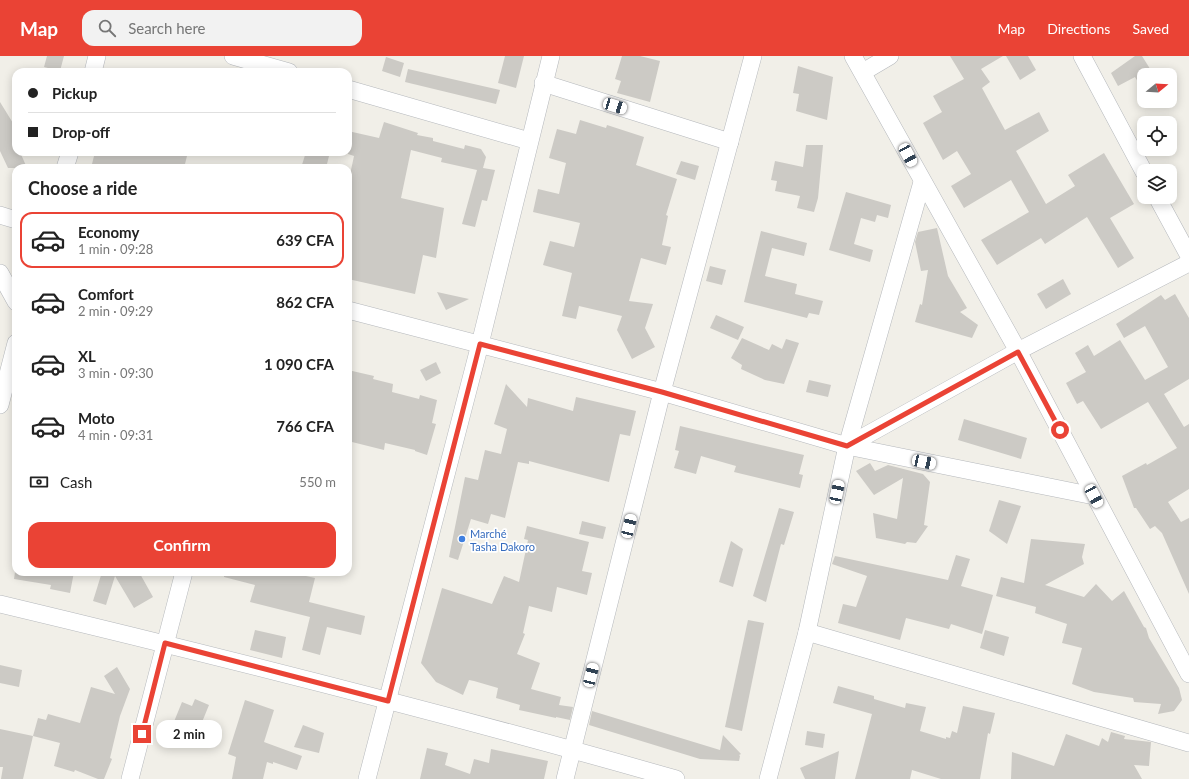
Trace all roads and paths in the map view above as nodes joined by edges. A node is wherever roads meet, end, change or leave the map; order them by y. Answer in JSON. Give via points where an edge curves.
{"nodes":[{"id":1,"x":97,"y":56,"type":"edge"},
{"id":2,"x":233,"y":56,"type":"edge"},
{"id":3,"x":551,"y":56,"type":"edge"},
{"id":4,"x":753,"y":56,"type":"edge"},
{"id":5,"x":854,"y":56,"type":"edge"},
{"id":6,"x":890,"y":56,"type":"edge"},
{"id":7,"x":1082,"y":56,"type":"edge"},
{"id":8,"x":94,"y":68,"type":"edge"},
{"id":9,"x":275,"y":68,"type":"edge"},
{"id":10,"x":863,"y":72,"type":"junction"},
{"id":11,"x":543,"y":83,"type":"junction"},
{"id":12,"x":352,"y":90,"type":"edge"},
{"id":13,"x":529,"y":141,"type":"junction"},
{"id":14,"x":730,"y":142,"type":"junction"},
{"id":15,"x":1140,"y":164,"type":"edge"},
{"id":16,"x":922,"y":182,"type":"junction"},
{"id":17,"x":1161,"y":204,"type":"edge"},
{"id":18,"x":0,"y":215,"type":"edge"},
{"id":19,"x":12,"y":219,"type":"edge"},
{"id":20,"x":1189,"y":256,"type":"edge"},
{"id":21,"x":1189,"y":263,"type":"edge"},
{"id":22,"x":0,"y":273,"type":"edge"},
{"id":23,"x":12,"y":295,"type":"edge"},
{"id":24,"x":352,"y":311,"type":"edge"},
{"id":25,"x":480,"y":344,"type":"junction"},
{"id":26,"x":1018,"y":352,"type":"junction"},
{"id":27,"x":12,"y":358,"type":"edge"},
{"id":28,"x":662,"y":392,"type":"junction"},
{"id":29,"x":0,"y":405,"type":"edge"},
{"id":30,"x":847,"y":446,"type":"junction"},
{"id":31,"x":1094,"y":496,"type":"junction"},
{"id":32,"x":183,"y":576,"type":"edge"},
{"id":33,"x":0,"y":604,"type":"edge"},
{"id":34,"x":807,"y":632,"type":"junction"},
{"id":35,"x":165,"y":643,"type":"junction"},
{"id":36,"x":1189,"y":674,"type":"edge"},
{"id":37,"x":388,"y":701,"type":"junction"},
{"id":38,"x":1189,"y":743,"type":"edge"},
{"id":39,"x":572,"y":749,"type":"junction"},
{"id":40,"x":130,"y":779,"type":"edge"},
{"id":41,"x":367,"y":779,"type":"edge"},
{"id":42,"x":565,"y":779,"type":"edge"},
{"id":43,"x":676,"y":779,"type":"edge"},
{"id":44,"x":768,"y":779,"type":"edge"}],
"edges":[{"from":1,"to":8,"type":"street"},
{"from":2,"to":9,"type":"street"},
{"from":3,"to":11,"type":"street"},
{"from":4,"to":14,"type":"street"},
{"from":5,"to":10,"type":"street"},
{"from":6,"to":10,"type":"street"},
{"from":7,"to":15,"type":"street"},
{"from":10,"to":16,"type":"street"},
{"from":11,"to":13,"type":"street"},
{"from":11,"to":14,"type":"street"},
{"from":12,"to":13,"type":"street"},
{"from":13,"to":25,"type":"street"},
{"from":14,"to":28,"type":"street"},
{"from":16,"to":26,"type":"street"},
{"from":16,"to":30,"type":"street"},
{"from":17,"to":20,"type":"street"},
{"from":18,"to":19,"type":"street"},
{"from":21,"to":26,"type":"street"},
{"from":22,"to":23,"type":"street"},
{"from":24,"to":25,"type":"street"},
{"from":25,"to":28,"type":"street"},
{"from":25,"to":37,"type":"street"},
{"from":26,"to":30,"type":"street"},
{"from":26,"to":31,"type":"street"},
{"from":27,"to":29,"type":"street"},
{"from":28,"to":30,"type":"street"},
{"from":28,"to":39,"type":"street"},
{"from":30,"to":31,"type":"street"},
{"from":30,"to":34,"type":"street"},
{"from":31,"to":36,"type":"street"},
{"from":32,"to":35,"type":"street"},
{"from":33,"to":35,"type":"street"},
{"from":34,"to":38,"type":"street"},
{"from":34,"to":44,"type":"street"},
{"from":35,"to":37,"type":"street"},
{"from":35,"to":40,"type":"street"},
{"from":37,"to":39,"type":"street"},
{"from":37,"to":41,"type":"street"},
{"from":39,"to":42,"type":"street"},
{"from":39,"to":43,"type":"street"}]}
